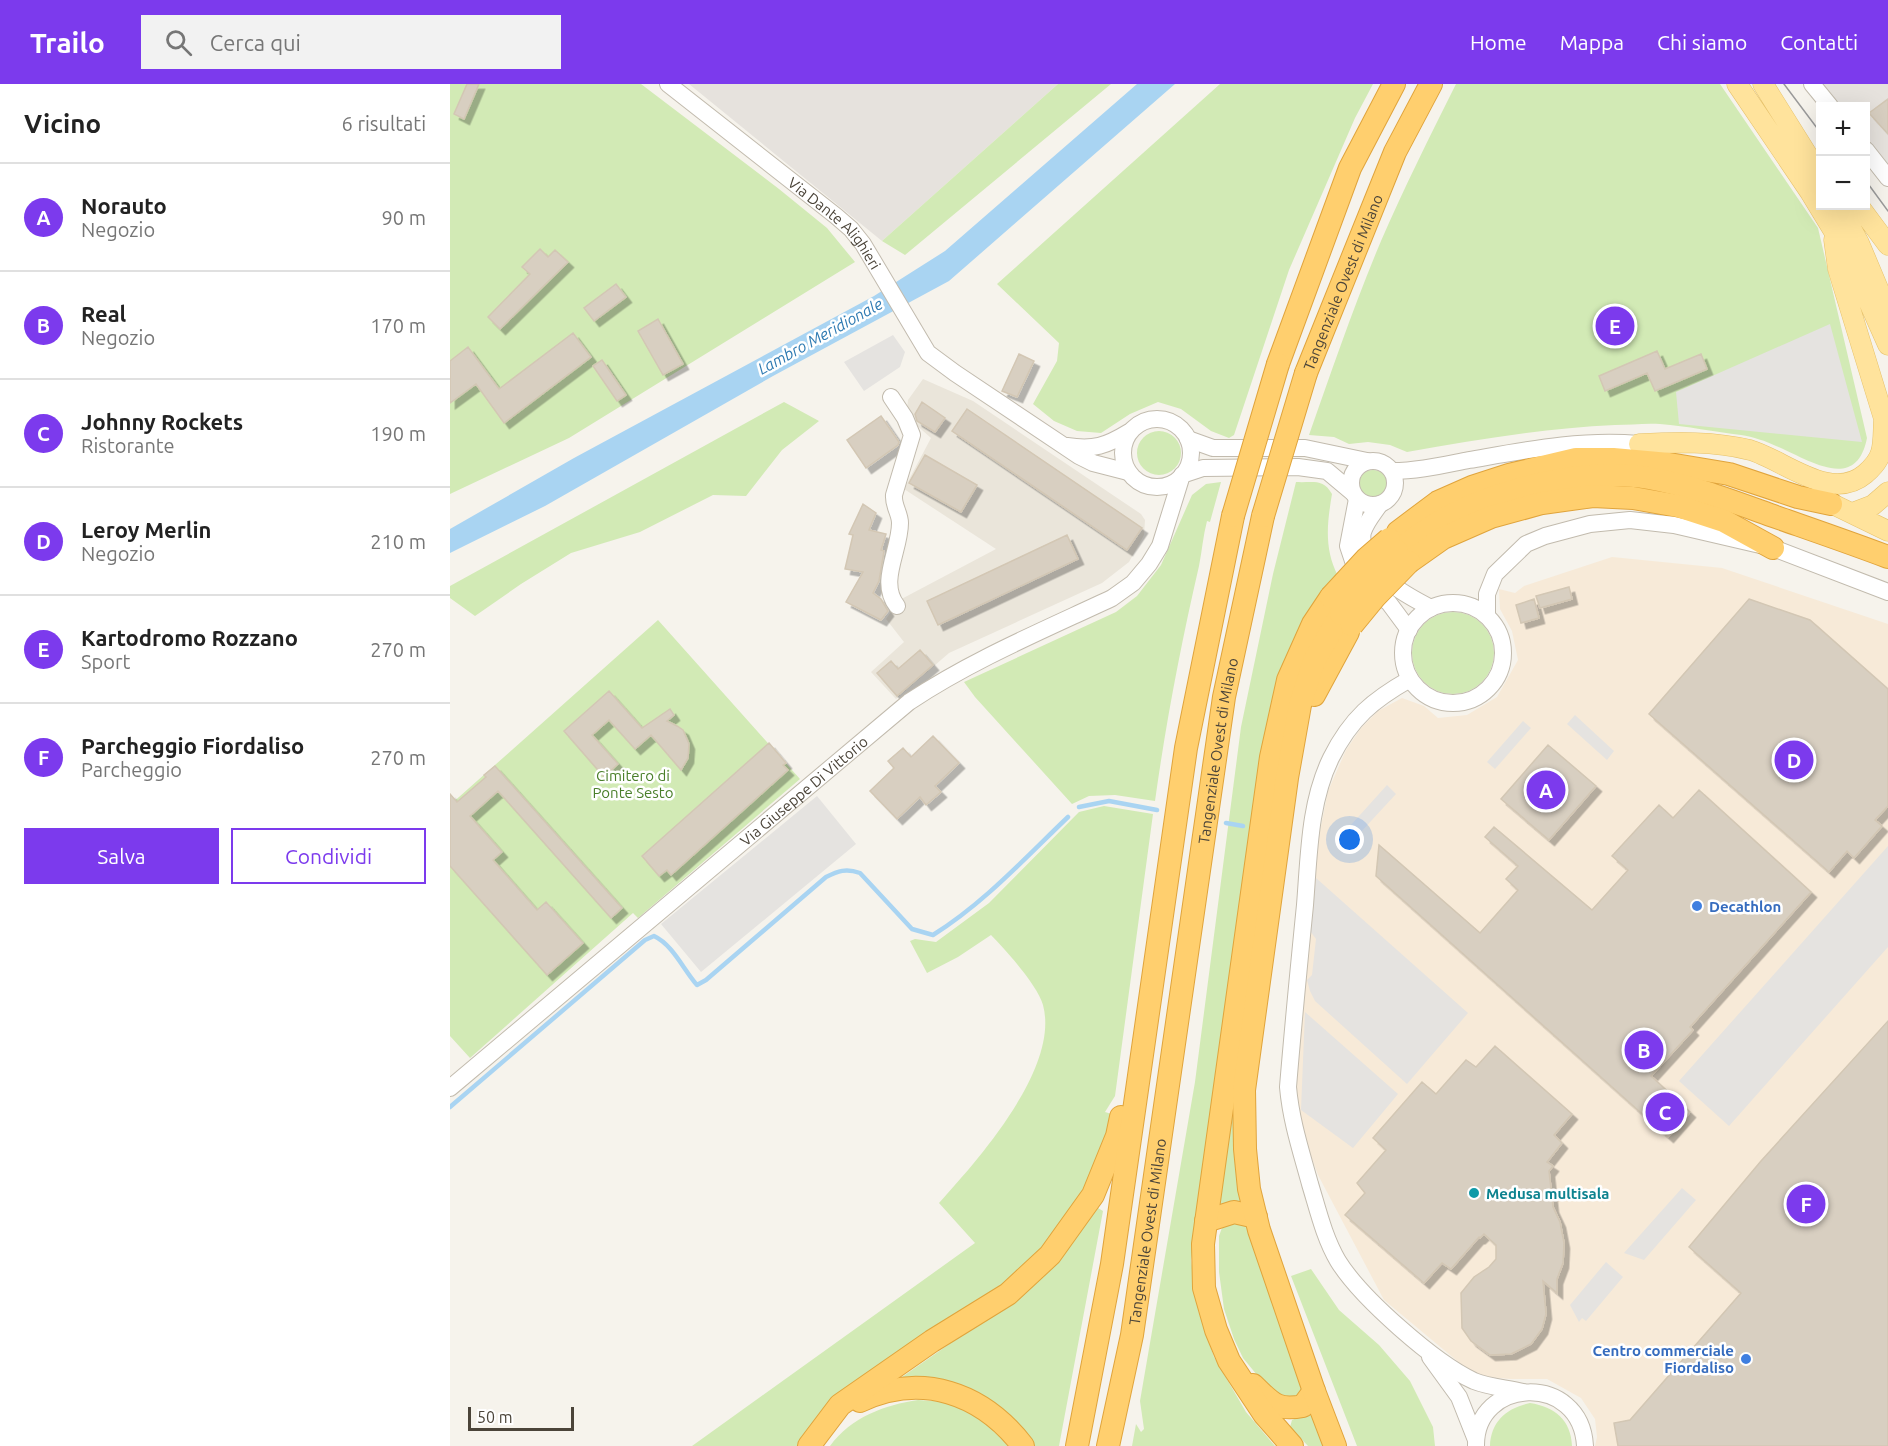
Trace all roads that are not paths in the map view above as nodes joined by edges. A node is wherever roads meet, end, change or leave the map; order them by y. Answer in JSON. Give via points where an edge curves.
{"nodes":[{"id":1,"x":668,"y":84,"type":"edge"},
{"id":2,"x":1394,"y":84,"type":"edge"},
{"id":3,"x":1431,"y":84,"type":"edge"},
{"id":4,"x":1737,"y":84,"type":"edge"},
{"id":5,"x":1812,"y":84,"type":"edge"},
{"id":6,"x":1768,"y":90,"type":"edge"},
{"id":7,"x":1827,"y":102,"type":"edge"},
{"id":8,"x":1816,"y":146,"type":"edge"},
{"id":9,"x":1870,"y":155,"type":"edge"},
{"id":10,"x":1816,"y":167,"type":"edge"},
{"id":11,"x":1888,"y":178,"type":"edge"},
{"id":12,"x":1841,"y":210,"type":"edge"},
{"id":13,"x":1862,"y":210,"type":"edge"},
{"id":14,"x":1833,"y":232,"type":"junction"},
{"id":15,"x":1888,"y":245,"type":"edge"},
{"id":16,"x":1888,"y":312,"type":"edge"},
{"id":17,"x":1888,"y":345,"type":"edge"},
{"id":18,"x":891,"y":397,"type":"dead end"},
{"id":19,"x":1886,"y":423,"type":"edge"},
{"id":20,"x":1130,"y":432,"type":"junction"},
{"id":21,"x":1188,"y":439,"type":"junction"},
{"id":22,"x":1639,"y":444,"type":"junction"},
{"id":23,"x":1063,"y":445,"type":"junction"},
{"id":24,"x":1367,"y":461,"type":"junction"},
{"id":25,"x":1392,"y":471,"type":"junction"},
{"id":26,"x":1128,"y":472,"type":"junction"},
{"id":27,"x":1182,"y":475,"type":"junction"},
{"id":28,"x":1150,"y":486,"type":"junction"},
{"id":29,"x":1888,"y":492,"type":"edge"},
{"id":30,"x":1354,"y":495,"type":"junction"},
{"id":31,"x":1380,"y":504,"type":"junction"},
{"id":32,"x":1831,"y":504,"type":"junction"},
{"id":33,"x":1852,"y":513,"type":"junction"},
{"id":34,"x":1166,"y":522,"type":"junction"},
{"id":35,"x":1886,"y":528,"type":"edge"},
{"id":36,"x":1773,"y":548,"type":"junction"},
{"id":37,"x":1398,"y":551,"type":"junction"},
{"id":38,"x":1888,"y":557,"type":"edge"},
{"id":39,"x":1888,"y":592,"type":"edge"},
{"id":40,"x":897,"y":606,"type":"dead end"},
{"id":41,"x":1431,"y":608,"type":"junction"},
{"id":42,"x":1341,"y":612,"type":"junction"},
{"id":43,"x":1487,"y":615,"type":"junction"},
{"id":44,"x":1408,"y":630,"type":"junction"},
{"id":45,"x":1410,"y":678,"type":"junction"},
{"id":46,"x":1152,"y":993,"type":"junction"},
{"id":47,"x":450,"y":1088,"type":"edge"},
{"id":48,"x":1256,"y":1216,"type":"junction"},
{"id":49,"x":1206,"y":1221,"type":"junction"},
{"id":50,"x":1278,"y":1282,"type":"junction"},
{"id":51,"x":1132,"y":1335,"type":"junction"},
{"id":52,"x":1425,"y":1349,"type":"junction"},
{"id":53,"x":1229,"y":1361,"type":"junction"},
{"id":54,"x":1314,"y":1391,"type":"junction"},
{"id":55,"x":1523,"y":1392,"type":"junction"},
{"id":56,"x":815,"y":1438,"type":"edge"},
{"id":57,"x":1288,"y":1443,"type":"edge"},
{"id":58,"x":1476,"y":1443,"type":"edge"},
{"id":59,"x":1023,"y":1446,"type":"edge"},
{"id":60,"x":1077,"y":1446,"type":"edge"},
{"id":61,"x":1108,"y":1446,"type":"edge"},
{"id":62,"x":1123,"y":1446,"type":"edge"},
{"id":63,"x":1335,"y":1446,"type":"edge"},
{"id":64,"x":1350,"y":1446,"type":"edge"},
{"id":65,"x":1585,"y":1446,"type":"edge"}],
"edges":[{"from":1,"to":23,"type":"street","name":"Via Dante Alighieri","via":[[836,216],[857,237],[928,353]]},
{"from":2,"to":46,"type":"highway","name":"Tangenziale Ovest di Milano","bridge":true,"via":[[1350,168],[1278,364],[1233,516],[1186,748]]},
{"from":3,"to":51,"type":"highway","name":"Tangenziale Ovest di Milano","bridge":true,"via":[[1395,152],[1306,373],[1263,516],[1224,697]]},
{"from":4,"to":14,"type":"main road"},
{"from":5,"to":7,"type":"street"},
{"from":6,"to":8,"type":"main road"},
{"from":6,"to":10,"type":"main road"},
{"from":9,"to":11,"type":"street"},
{"from":12,"to":16,"type":"main road"},
{"from":13,"to":15,"type":"main road"},
{"from":14,"to":17,"type":"main road","via":[[1856,270]]},
{"from":14,"to":19,"type":"main road","via":[[1838,269]]},
{"from":18,"to":40,"type":"street","via":[[912,435],[893,503],[900,527],[889,579],[890,597]]},
{"from":19,"to":22,"type":"main road","via":[[1876,462],[1865,475],[1837,484],[1823,483],[1749,450],[1704,443]]},
{"from":20,"to":21,"type":"street","via":[[1149,419],[1161,418],[1182,429]]},
{"from":20,"to":23,"type":"street","name":"Via Dante Alighieri","via":[[1092,448]]},
{"from":20,"to":26,"type":"street","via":[[1123,452]]},
{"from":21,"to":24,"type":"street","via":[[1213,448],[1305,447]]},
{"from":21,"to":27,"type":"street","via":[[1189,464]]},
{"from":22,"to":25,"type":"street","via":[[1566,443],[1418,471]]},
{"from":22,"to":32,"type":"main road","via":[[1762,467]]},
{"from":23,"to":26,"type":"street","name":"Via Dante Alighieri","via":[[1093,463]]},
{"from":24,"to":25,"type":"street","via":[[1382,462]]},
{"from":24,"to":30,"type":"street","via":[[1351,477]]},
{"from":25,"to":31,"type":"street","via":[[1394,491]]},
{"from":26,"to":28,"type":"street"},
{"from":27,"to":28,"type":"street","via":[[1168,485]]},
{"from":27,"to":30,"type":"street","via":[[1203,468],[1298,467],[1327,471]]},
{"from":27,"to":34,"type":"street","name":"Via Giuseppe Di Vittorio"},
{"from":28,"to":34,"type":"street"},
{"from":29,"to":33,"type":"main road","via":[[1873,505]]},
{"from":30,"to":31,"type":"street","via":[[1368,505]]},
{"from":30,"to":44,"type":"street","via":[[1348,546],[1354,564]]},
{"from":31,"to":41,"type":"street","via":[[1363,534],[1364,548],[1382,577]]},
{"from":32,"to":33,"type":"main road"},
{"from":32,"to":37,"type":"highway","via":[[1719,473],[1669,464],[1576,459],[1509,475],[1438,502]]},
{"from":33,"to":35,"type":"main road"},
{"from":34,"to":47,"type":"street","name":"Via Giuseppe Di Vittorio","via":[[1160,546],[1133,583],[1112,598],[978,662],[909,702]]},
{"from":36,"to":37,"type":"highway","via":[[1724,521],[1678,506],[1593,496],[1542,502]]},
{"from":36,"to":39,"type":"street"},
{"from":36,"to":43,"type":"street","via":[[1674,525],[1630,520],[1590,524],[1526,544],[1508,559],[1495,574],[1487,594]]},
{"from":37,"to":38,"type":"highway","via":[[1421,532],[1503,494],[1576,477],[1610,475],[1647,478],[1711,493]]},
{"from":37,"to":42,"type":"highway","bridge":true,"via":[[1375,597]]},
{"from":37,"to":42,"type":"highway","bridge":true,"via":[[1367,558]]},
{"from":41,"to":43,"type":"street","via":[[1460,603]]},
{"from":41,"to":44,"type":"street"},
{"from":42,"to":48,"type":"highway","via":[[1292,753],[1286,790],[1244,1090],[1245,1149]]},
{"from":42,"to":49,"type":"highway","via":[[1314,624],[1288,680],[1271,757]]},
{"from":43,"to":45,"type":"street","via":[[1503,644],[1498,676],[1488,689],[1460,703],[1445,703],[1419,690]]},
{"from":44,"to":45,"type":"street","via":[[1403,646]]},
{"from":45,"to":52,"type":"street","via":[[1363,711],[1322,778],[1313,819],[1288,1087],[1290,1116],[1329,1244],[1352,1280]]},
{"from":46,"to":56,"type":"highway","via":[[1117,1137],[1093,1195],[1050,1255],[1008,1294],[932,1341],[840,1406]]},
{"from":46,"to":60,"type":"highway","name":"Tangenziale Ovest di Milano","via":[[1112,1264]]},
{"from":48,"to":49,"type":"highway","via":[[1234,1212]]},
{"from":48,"to":50,"type":"highway"},
{"from":49,"to":53,"type":"highway","via":[[1204,1288]]},
{"from":50,"to":54,"type":"highway"},
{"from":50,"to":64,"type":"highway"},
{"from":51,"to":61,"type":"highway","name":"Tangenziale Ovest di Milano"},
{"from":51,"to":62,"type":"highway","via":[[1132,1391]]},
{"from":52,"to":55,"type":"street","via":[[1473,1380]]},
{"from":52,"to":58,"type":"street","via":[[1459,1398]]},
{"from":53,"to":54,"type":"highway","via":[[1272,1403],[1287,1409],[1303,1406]]},
{"from":53,"to":57,"type":"highway"},
{"from":54,"to":63,"type":"highway"},
{"from":55,"to":58,"type":"street","via":[[1506,1397],[1491,1408],[1481,1423]]},
{"from":55,"to":65,"type":"street","via":[[1542,1392],[1566,1404],[1576,1415]]},
{"from":56,"to":59,"type":"highway","via":[[849,1406],[875,1394],[924,1388],[953,1393],[988,1410]]}]}
